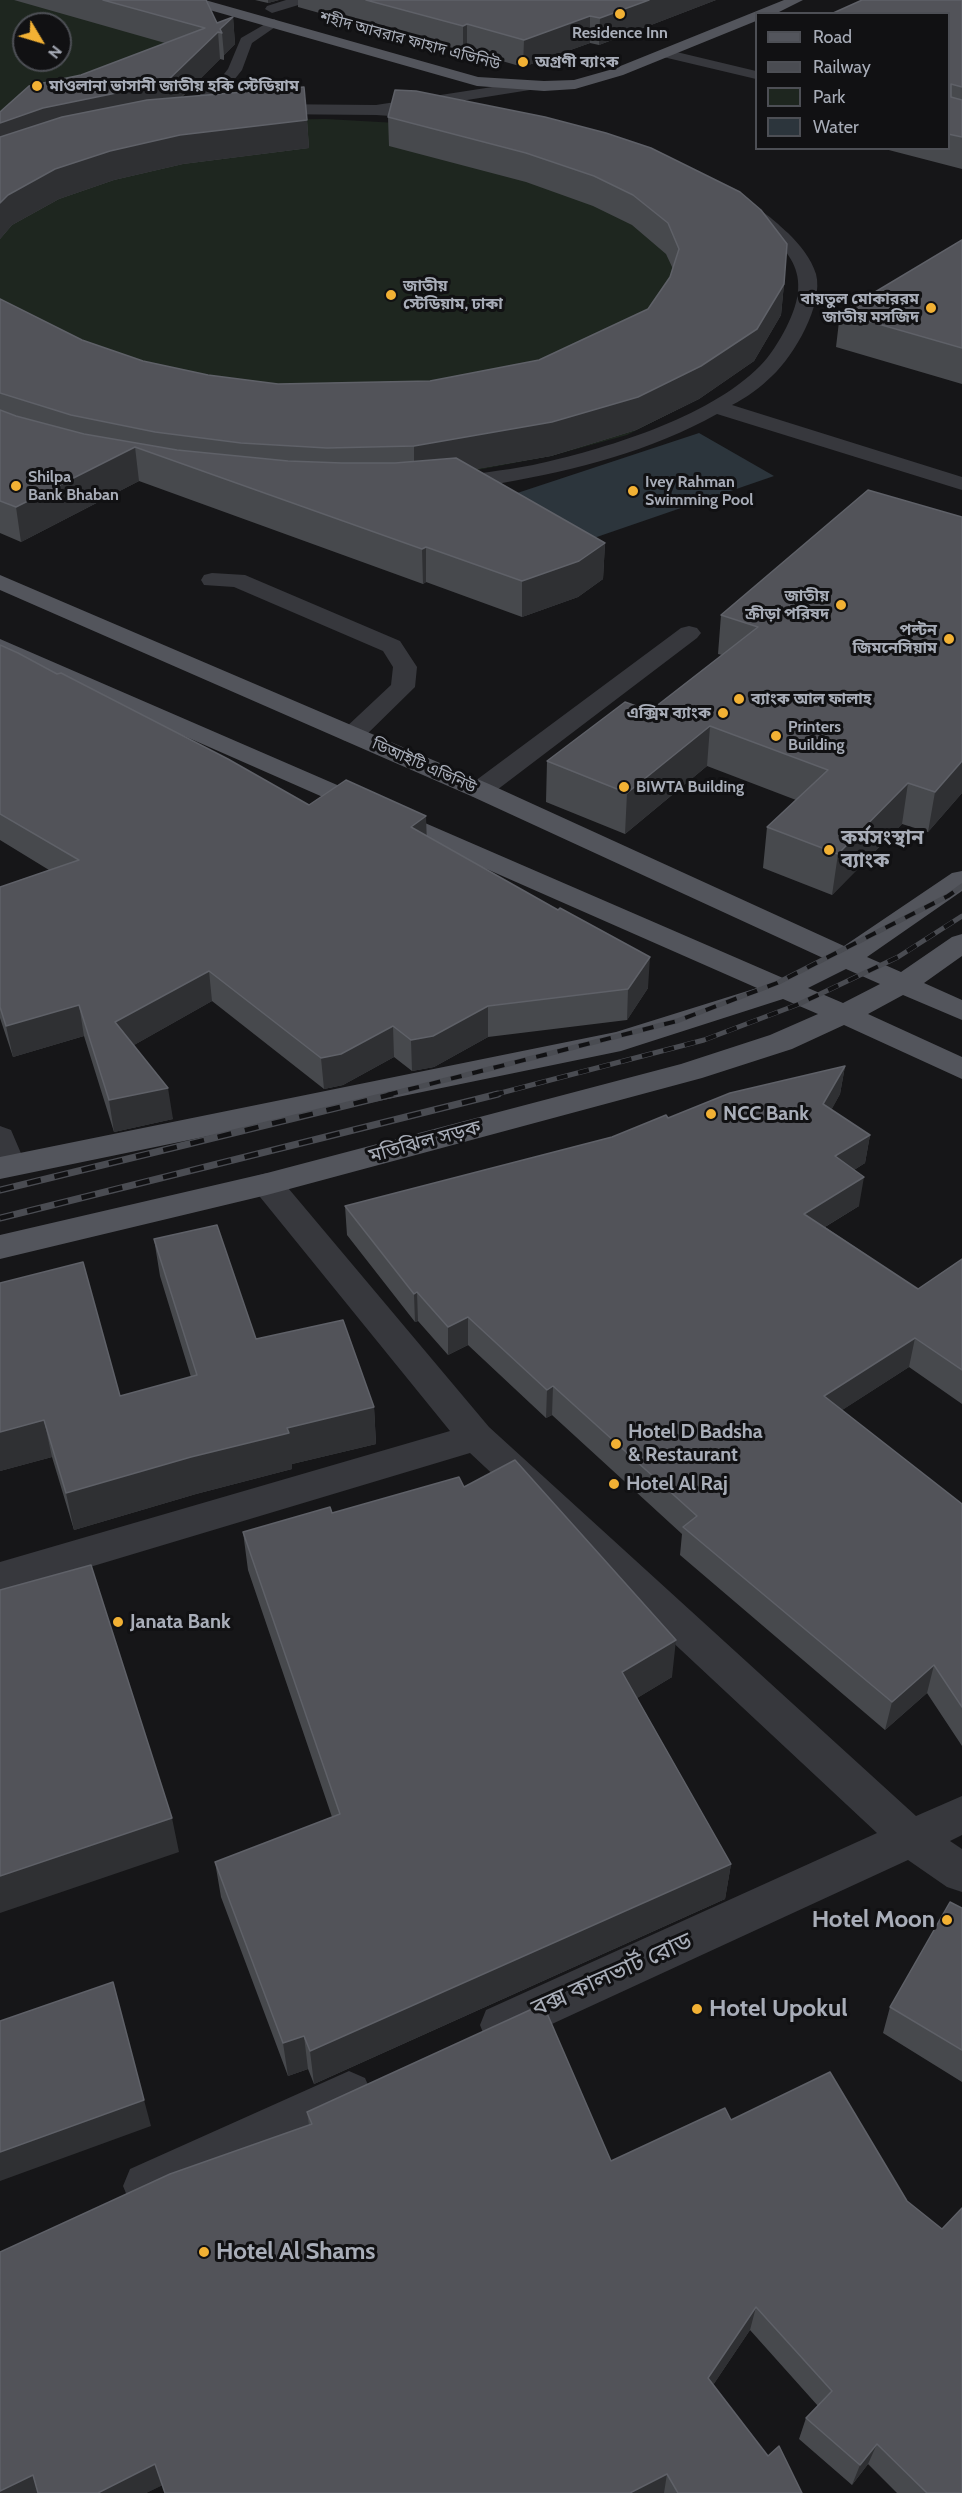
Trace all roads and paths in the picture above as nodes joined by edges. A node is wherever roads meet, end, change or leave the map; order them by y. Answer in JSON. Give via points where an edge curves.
{"nodes":[{"id":1,"x":190,"y":0,"type":"edge"},
{"id":2,"x":238,"y":0,"type":"edge"},
{"id":3,"x":300,"y":0,"type":"edge"},
{"id":4,"x":796,"y":0,"type":"edge"},
{"id":5,"x":767,"y":12,"type":"edge"},
{"id":6,"x":273,"y":16,"type":"junction"},
{"id":7,"x":755,"y":16,"type":"edge"},
{"id":8,"x":664,"y":53,"type":"junction"},
{"id":9,"x":470,"y":63,"type":"dead end"},
{"id":10,"x":755,"y":75,"type":"edge"},
{"id":11,"x":531,"y":86,"type":"junction"},
{"id":12,"x":243,"y":110,"type":"edge"},
{"id":13,"x":376,"y":110,"type":"junction"},
{"id":14,"x":208,"y":112,"type":"edge"},
{"id":15,"x":452,"y":116,"type":"edge"},
{"id":16,"x":727,"y":198,"type":"edge"},
{"id":17,"x":716,"y":407,"type":"junction"},
{"id":18,"x":962,"y":484,"type":"edge"},
{"id":19,"x":437,"y":487,"type":"edge"},
{"id":20,"x":212,"y":579,"type":"dead end"},
{"id":21,"x":0,"y":582,"type":"edge"},
{"id":22,"x":690,"y":633,"type":"dead end"},
{"id":23,"x":0,"y":646,"type":"edge"},
{"id":24,"x":352,"y":735,"type":"junction"},
{"id":25,"x":480,"y":790,"type":"junction"},
{"id":26,"x":962,"y":879,"type":"edge"},
{"id":27,"x":962,"y":943,"type":"edge"},
{"id":28,"x":846,"y":958,"type":"junction"},
{"id":29,"x":901,"y":985,"type":"junction"},
{"id":30,"x":784,"y":989,"type":"junction"},
{"id":31,"x":962,"y":1011,"type":"edge"},
{"id":32,"x":844,"y":1014,"type":"junction"},
{"id":33,"x":962,"y":1069,"type":"edge"},
{"id":34,"x":3,"y":1157,"type":"edge"},
{"id":35,"x":267,"y":1184,"type":"junction"},
{"id":36,"x":0,"y":1247,"type":"edge"},
{"id":37,"x":477,"y":1437,"type":"junction"},
{"id":38,"x":0,"y":1578,"type":"edge"},
{"id":39,"x":962,"y":1815,"type":"edge"},
{"id":40,"x":911,"y":1838,"type":"junction"},
{"id":41,"x":962,"y":1873,"type":"edge"},
{"id":42,"x":469,"y":2040,"type":"edge"},
{"id":43,"x":382,"y":2079,"type":"edge"},
{"id":44,"x":112,"y":2202,"type":"edge"}],
"edges":[{"from":1,"to":6,"type":"main road","name":"শহীদ আবরার ফাহাদ এভিনিউ"},
{"from":2,"to":6,"type":"main road","name":"শহীদ আবরার ফাহাদ এভিনিউ"},
{"from":3,"to":6,"type":"street"},
{"from":4,"to":5,"type":"main road"},
{"from":6,"to":9,"type":"main road","name":"শহীদ আবরার ফাহাদ এভিনিউ"},
{"from":6,"to":11,"type":"main road","name":"শহীদ আবরার ফাহাদ এভিনিউ","via":[[477,81]]},
{"from":6,"to":14,"type":"street","via":[[246,41],[235,70],[225,82],[178,116]]},
{"from":7,"to":8,"type":"main road","name":"শহীদ আবরার ফাহাদ এভিনিউ"},
{"from":8,"to":10,"type":"street"},
{"from":8,"to":11,"type":"main road","name":"শহীদ আবরার ফাহাদ এভিনিউ","via":[[593,80]]},
{"from":11,"to":13,"type":"street"},
{"from":12,"to":13,"type":"street"},
{"from":13,"to":15,"type":"street"},
{"from":16,"to":17,"type":"street","via":[[762,220],[792,246],[801,256],[809,284],[802,318],[765,373]]},
{"from":17,"to":18,"type":"street"},
{"from":17,"to":19,"type":"street","via":[[675,428],[548,469]]},
{"from":20,"to":24,"type":"street","via":[[237,580],[392,646],[405,667],[403,687]]},
{"from":21,"to":24,"type":"main road","name":"ডিআইটি এভিনিউ"},
{"from":22,"to":25,"type":"street"},
{"from":23,"to":30,"type":"main road"},
{"from":24,"to":25,"type":"main road","name":"ডিআইটি এভিনিউ"},
{"from":25,"to":28,"type":"main road","name":"ডিআইটি এভিনিউ"},
{"from":26,"to":28,"type":"main road"},
{"from":27,"to":29,"type":"main road","name":"মতিঝিল সড়ক"},
{"from":28,"to":29,"type":"main road","name":"ডিআইটি এভিনিউ"},
{"from":28,"to":30,"type":"main road"},
{"from":29,"to":31,"type":"main road","name":"ডিআইটি এভিনিউ"},
{"from":29,"to":32,"type":"main road","name":"মতিঝিল সড়ক"},
{"from":30,"to":32,"type":"main road"},
{"from":30,"to":34,"type":"main road","via":[[621,1041]]},
{"from":32,"to":33,"type":"main road"},
{"from":32,"to":35,"type":"main road","name":"মতিঝিল সড়ক","via":[[781,1042],[692,1071]]},
{"from":35,"to":36,"type":"main road","name":"মতিঝিল সড়ক"},
{"from":35,"to":37,"type":"street"},
{"from":37,"to":38,"type":"street"},
{"from":37,"to":40,"type":"street"},
{"from":39,"to":40,"type":"street","name":"বক্স কালভার্ট রোড"},
{"from":40,"to":41,"type":"street"},
{"from":40,"to":42,"type":"street","name":"বক্স কালভার্ট রোড"},
{"from":43,"to":44,"type":"street"}]}
